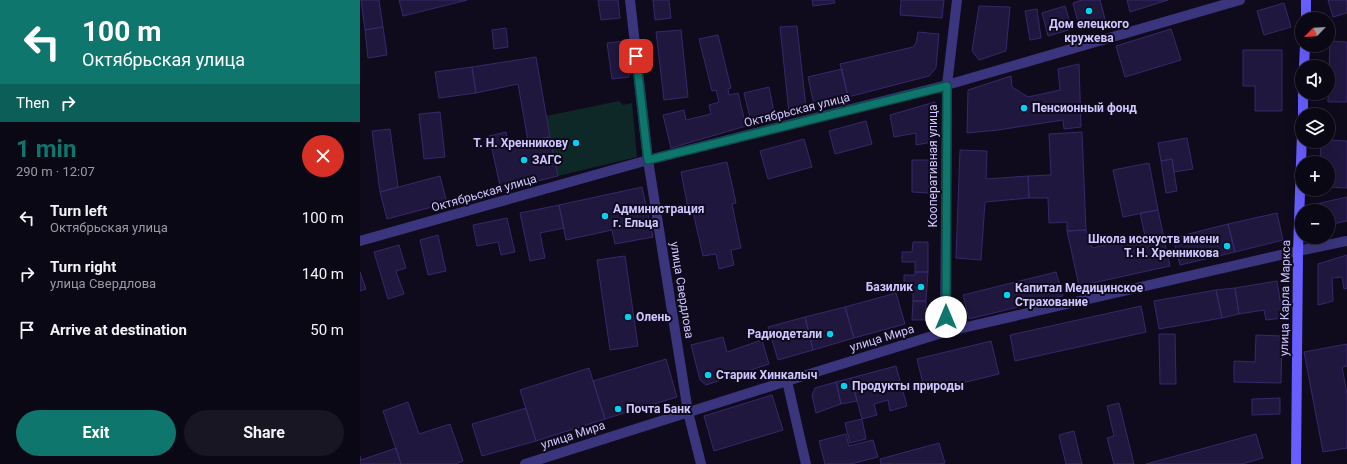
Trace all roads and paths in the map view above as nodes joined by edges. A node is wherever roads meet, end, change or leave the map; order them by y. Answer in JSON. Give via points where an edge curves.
{"nodes":[{"id":1,"x":630,"y":0,"type":"edge"},
{"id":2,"x":957,"y":0,"type":"edge"},
{"id":3,"x":1240,"y":0,"type":"edge"},
{"id":4,"x":1306,"y":0,"type":"edge"},
{"id":5,"x":1306,"y":12,"type":"edge"},
{"id":6,"x":947,"y":86,"type":"junction"},
{"id":7,"x":1301,"y":148,"type":"edge"},
{"id":8,"x":648,"y":160,"type":"junction"},
{"id":9,"x":1347,"y":241,"type":"edge"},
{"id":10,"x":360,"y":242,"type":"edge"},
{"id":11,"x":1298,"y":251,"type":"junction"},
{"id":12,"x":945,"y":332,"type":"junction"},
{"id":13,"x":788,"y":381,"type":"junction"},
{"id":14,"x":688,"y":412,"type":"junction"},
{"id":15,"x":525,"y":464,"type":"edge"},
{"id":16,"x":701,"y":464,"type":"edge"},
{"id":17,"x":806,"y":464,"type":"edge"},
{"id":18,"x":1296,"y":464,"type":"edge"}],
"edges":[{"from":1,"to":8,"type":"street","name":"улица Свердлова"},
{"from":2,"to":6,"type":"street","name":"Кооперативная улица"},
{"from":3,"to":6,"type":"street","name":"Октябрьская улица"},
{"from":4,"to":5,"type":"main road"},
{"from":6,"to":8,"type":"street","name":"Октябрьская улица"},
{"from":6,"to":12,"type":"street","name":"Кооперативная улица"},
{"from":7,"to":11,"type":"main road","name":"улица Карла Маркса"},
{"from":8,"to":10,"type":"street","name":"Октябрьская улица"},
{"from":8,"to":14,"type":"street","name":"улица Свердлова"},
{"from":9,"to":11,"type":"street","name":"улица Мира"},
{"from":11,"to":12,"type":"street","name":"улица Мира"},
{"from":11,"to":18,"type":"main road","name":"улица Карла Маркса"},
{"from":12,"to":13,"type":"street","name":"улица Мира"},
{"from":13,"to":14,"type":"street","name":"улица Мира"},
{"from":13,"to":17,"type":"street"},
{"from":14,"to":15,"type":"street","name":"улица Мира"},
{"from":14,"to":16,"type":"street","name":"улица Свердлова"}]}
